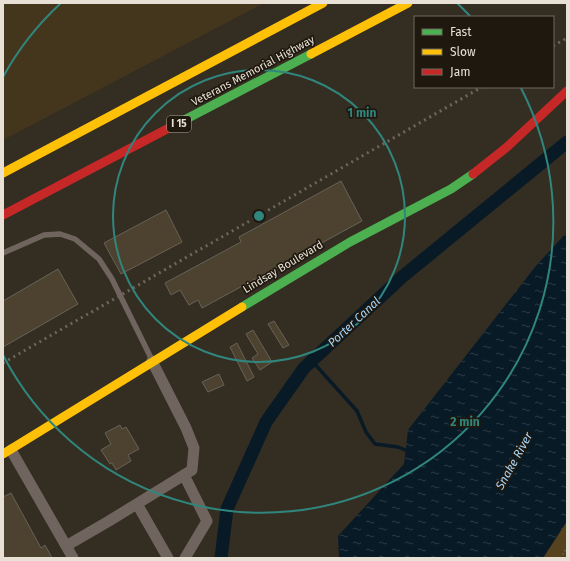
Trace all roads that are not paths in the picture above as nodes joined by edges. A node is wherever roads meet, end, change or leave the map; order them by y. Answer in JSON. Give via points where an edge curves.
{"nodes":[{"id":1,"x":323,"y":3,"type":"edge"},
{"id":2,"x":408,"y":3,"type":"edge"},
{"id":3,"x":567,"y":91,"type":"edge"},
{"id":4,"x":3,"y":173,"type":"edge"},
{"id":5,"x":3,"y":216,"type":"edge"},
{"id":6,"x":3,"y":253,"type":"edge"},
{"id":7,"x":152,"y":361,"type":"junction"},
{"id":8,"x":7,"y":452,"type":"edge"},
{"id":9,"x":184,"y":475,"type":"junction"},
{"id":10,"x":137,"y":504,"type":"junction"},
{"id":11,"x":66,"y":546,"type":"junction"},
{"id":12,"x":73,"y":558,"type":"edge"},
{"id":13,"x":168,"y":558,"type":"edge"},
{"id":14,"x":185,"y":558,"type":"edge"}],
"edges":[{"from":1,"to":4,"type":"main road"},
{"from":2,"to":5,"type":"main road","name":"Veterans Memorial Highway","number":"I 15"},
{"from":3,"to":7,"type":"main road","name":"Lindsay Boulevard","via":[[507,147],[451,189],[350,242]]},
{"from":6,"to":7,"type":"lane","via":[[44,235],[60,234],[76,240],[99,259],[112,278]]},
{"from":7,"to":8,"type":"main road","name":"Lindsay Boulevard"},
{"from":7,"to":9,"type":"street","via":[[194,448],[192,470]]},
{"from":8,"to":11,"type":"street"},
{"from":9,"to":10,"type":"street"},
{"from":9,"to":14,"type":"street","via":[[207,521]]},
{"from":10,"to":11,"type":"street"},
{"from":10,"to":13,"type":"street"},
{"from":11,"to":12,"type":"street"}]}
